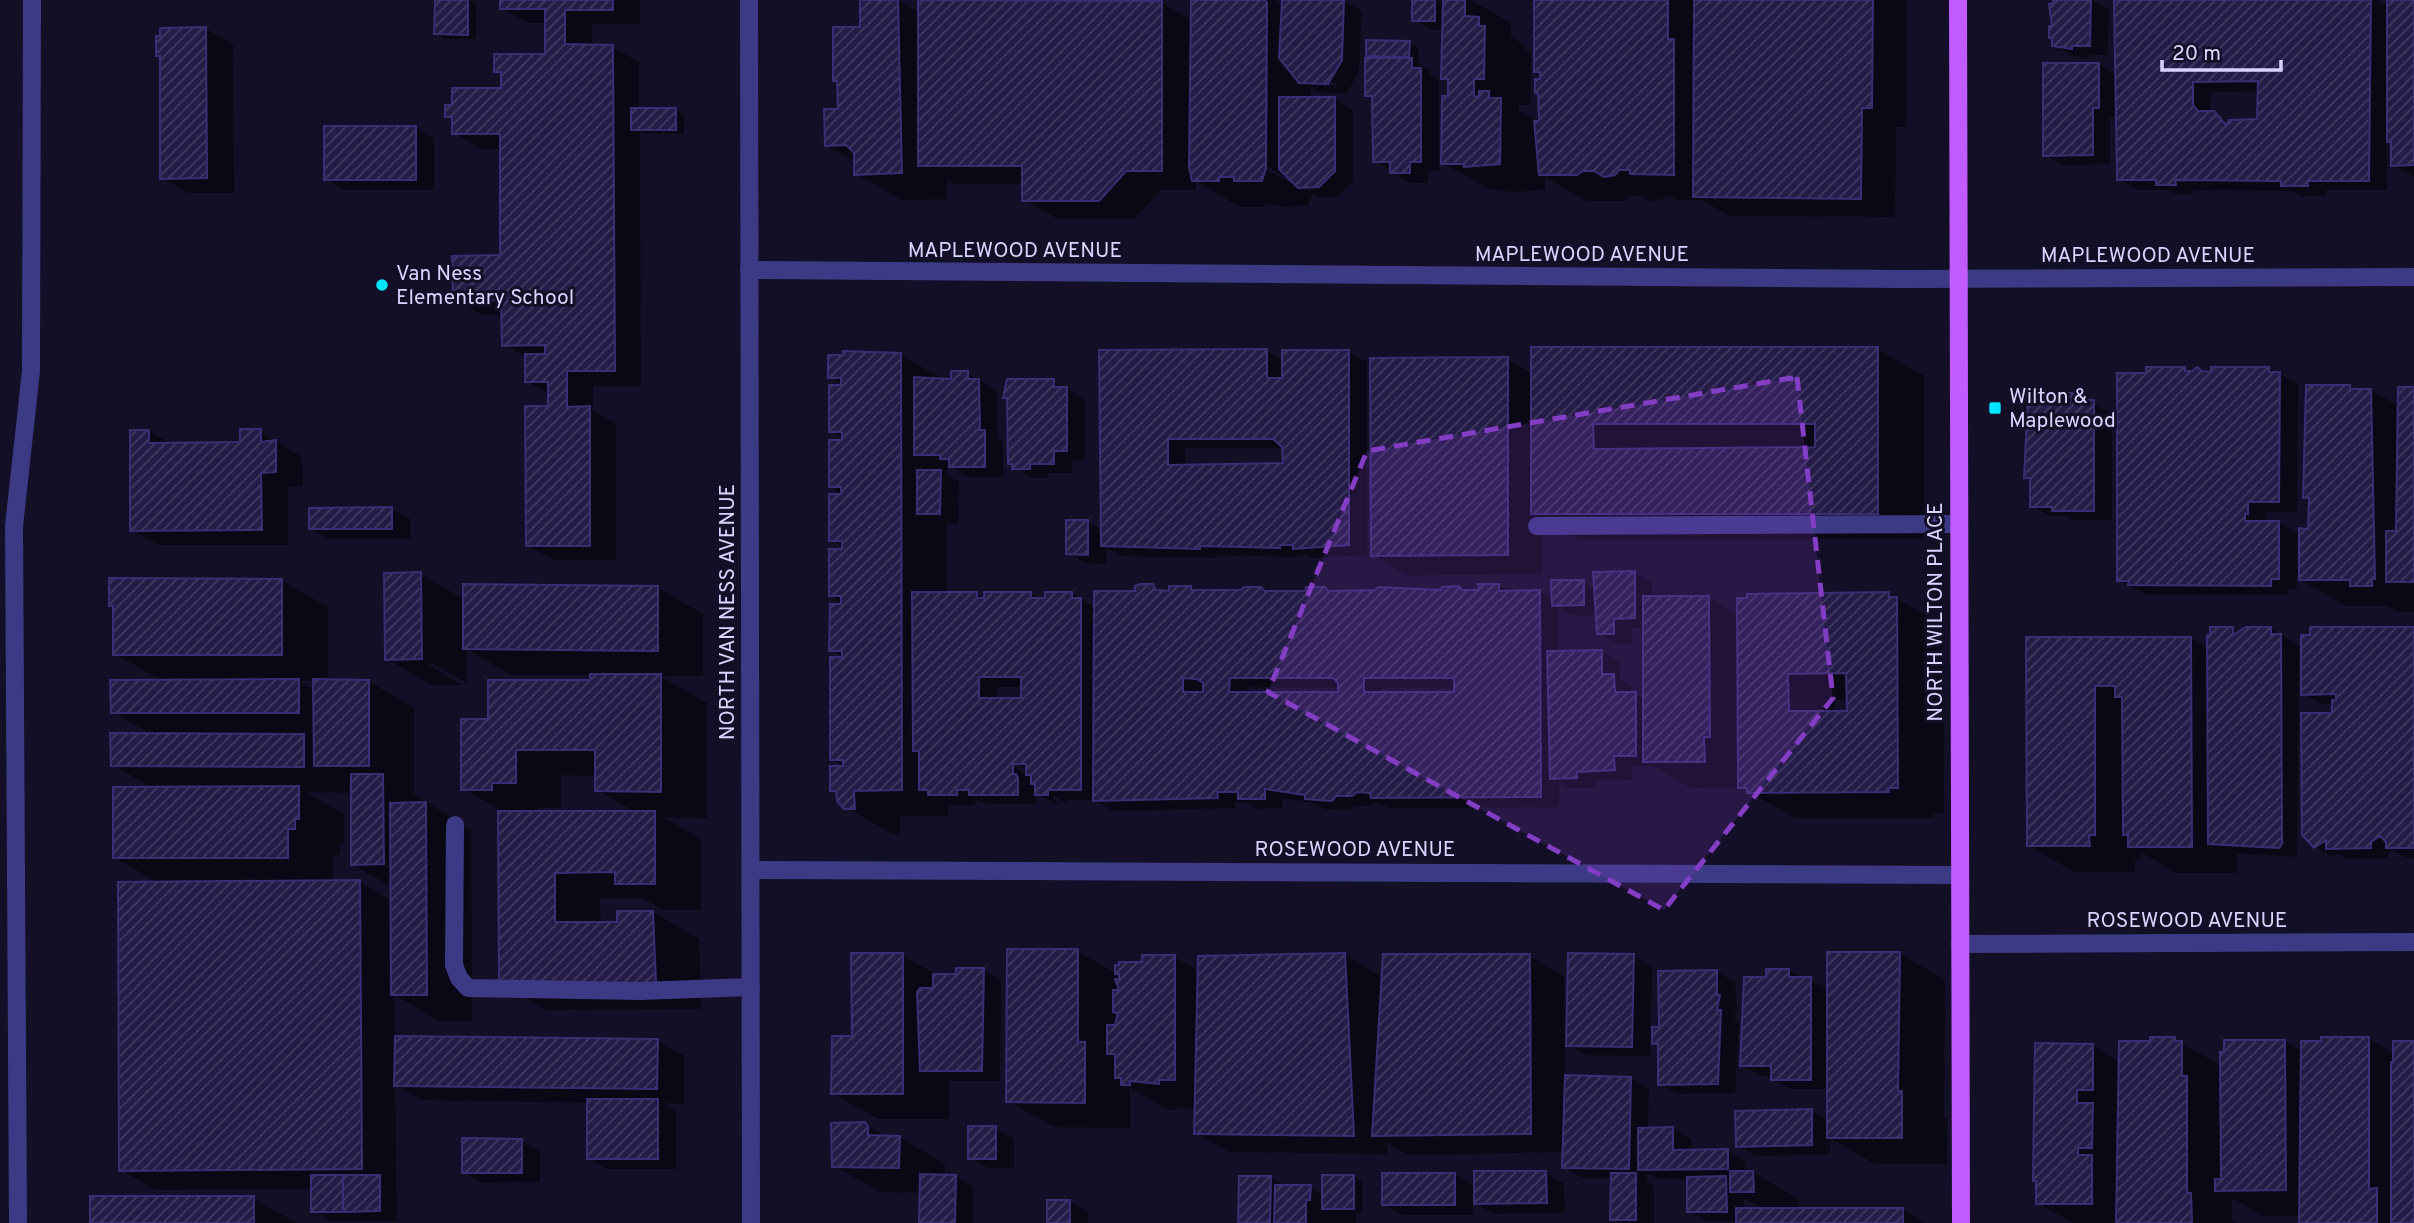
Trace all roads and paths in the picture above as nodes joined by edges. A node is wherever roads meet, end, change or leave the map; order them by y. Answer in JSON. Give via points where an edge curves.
{"nodes":[{"id":1,"x":32,"y":0,"type":"edge"},
{"id":2,"x":748,"y":0,"type":"edge"},
{"id":3,"x":1958,"y":0,"type":"edge"},
{"id":4,"x":749,"y":270,"type":"junction"},
{"id":5,"x":2414,"y":276,"type":"edge"},
{"id":6,"x":1958,"y":279,"type":"junction"},
{"id":7,"x":1958,"y":523,"type":"junction"},
{"id":8,"x":1537,"y":526,"type":"dead end"},
{"id":9,"x":455,"y":825,"type":"dead end"},
{"id":10,"x":751,"y":870,"type":"junction"},
{"id":11,"x":1959,"y":875,"type":"junction"},
{"id":12,"x":2414,"y":942,"type":"edge"},
{"id":13,"x":1960,"y":944,"type":"junction"},
{"id":14,"x":751,"y":987,"type":"junction"},
{"id":15,"x":18,"y":1223,"type":"edge"},
{"id":16,"x":751,"y":1223,"type":"edge"},
{"id":17,"x":1961,"y":1223,"type":"edge"}],
"edges":[{"from":1,"to":15,"type":"street","via":[[31,371],[14,526]]},
{"from":2,"to":4,"type":"street","name":"NORTH VAN NESS AVENUE"},
{"from":3,"to":6,"type":"main road","name":"NORTH WILTON PLACE"},
{"from":4,"to":6,"type":"street","name":"MAPLEWOOD AVENUE"},
{"from":4,"to":10,"type":"street","name":"NORTH VAN NESS AVENUE"},
{"from":5,"to":6,"type":"street","name":"MAPLEWOOD AVENUE"},
{"from":6,"to":7,"type":"main road","name":"NORTH WILTON PLACE"},
{"from":7,"to":8,"type":"street"},
{"from":7,"to":11,"type":"main road","name":"NORTH WILTON PLACE"},
{"from":9,"to":14,"type":"street","via":[[454,965],[468,988],[640,991]]},
{"from":10,"to":11,"type":"street","name":"ROSEWOOD AVENUE"},
{"from":10,"to":14,"type":"street","name":"NORTH VAN NESS AVENUE"},
{"from":11,"to":13,"type":"main road","name":"NORTH WILTON PLACE"},
{"from":12,"to":13,"type":"street","name":"ROSEWOOD AVENUE"},
{"from":13,"to":17,"type":"main road","name":"NORTH WILTON PLACE"},
{"from":14,"to":16,"type":"street","name":"NORTH VAN NESS AVENUE"}]}
